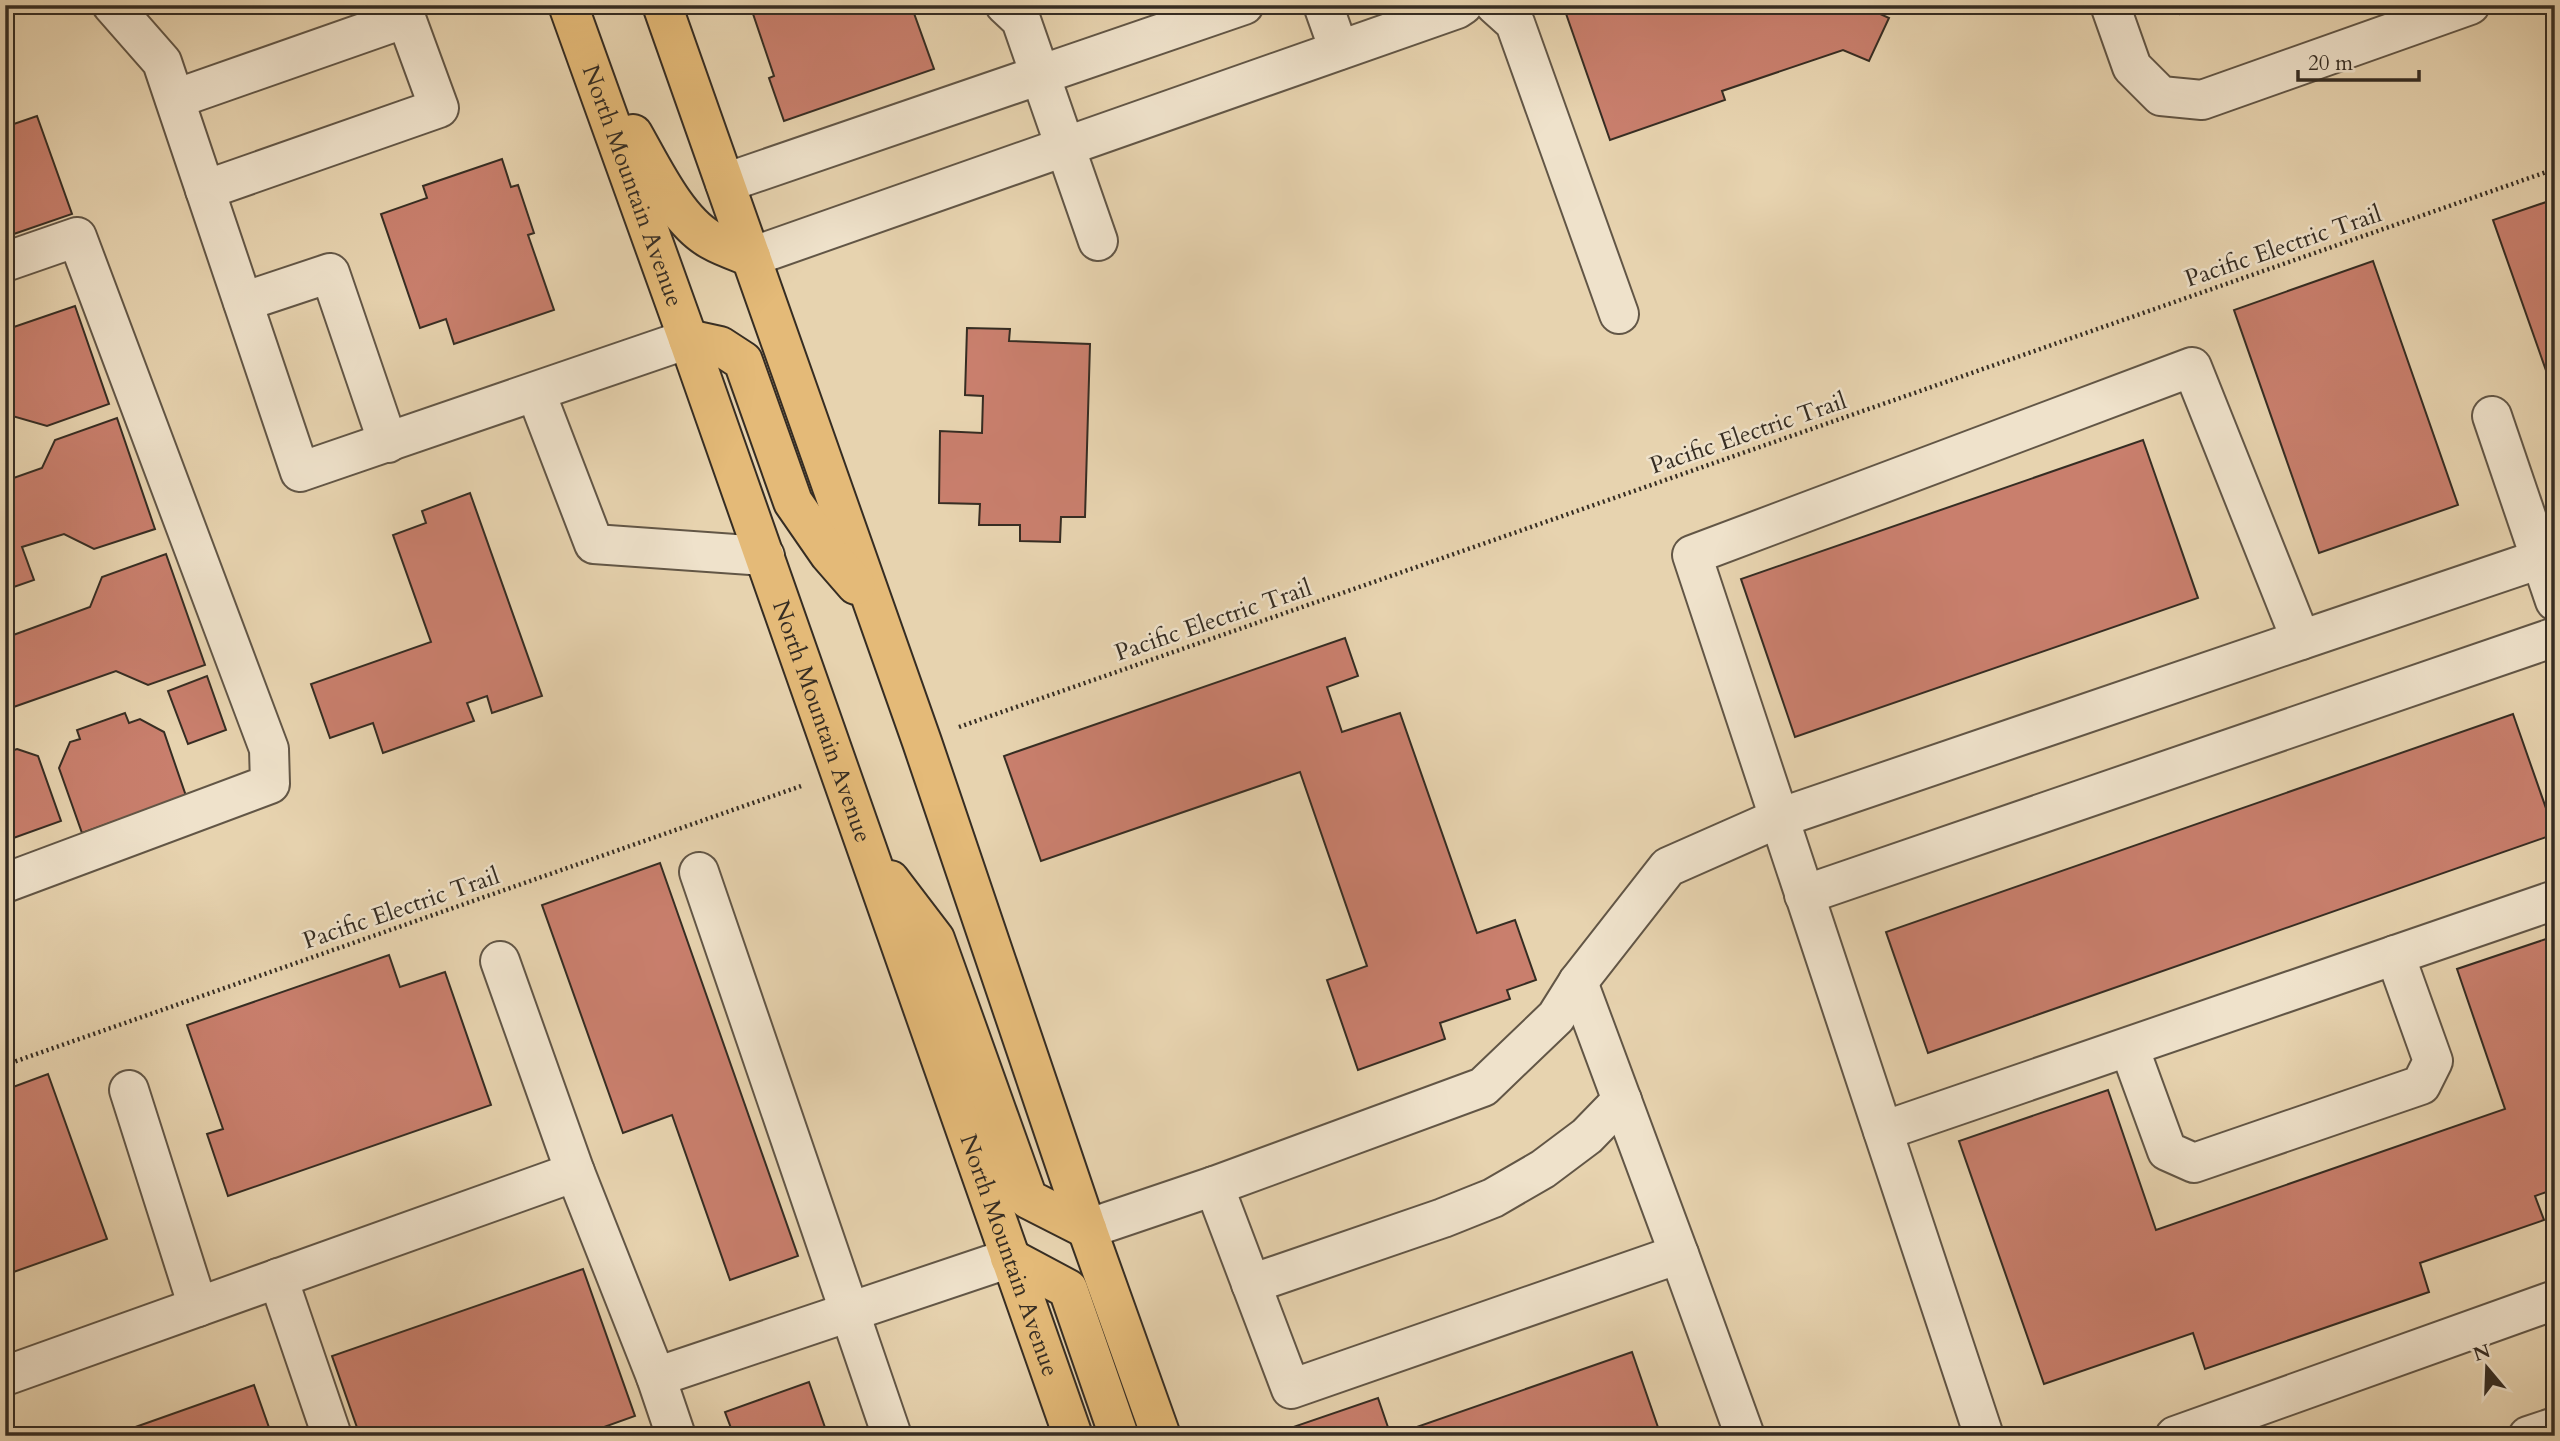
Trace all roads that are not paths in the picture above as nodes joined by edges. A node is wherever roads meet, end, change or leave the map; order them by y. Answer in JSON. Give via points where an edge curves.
{"nodes":[{"id":1,"x":112,"y":5,"type":"edge"},
{"id":2,"x":568,"y":5,"type":"edge"},
{"id":3,"x":662,"y":5,"type":"edge"},
{"id":4,"x":1005,"y":5,"type":"edge"},
{"id":5,"x":1244,"y":5,"type":"edge"},
{"id":6,"x":1323,"y":5,"type":"edge"},
{"id":7,"x":1463,"y":5,"type":"edge"},
{"id":8,"x":1494,"y":5,"type":"edge"},
{"id":9,"x":2110,"y":5,"type":"edge"},
{"id":10,"x":2470,"y":5,"type":"edge"},
{"id":11,"x":583,"y":48,"type":"junction"},
{"id":12,"x":1339,"y":50,"type":"junction"},
{"id":13,"x":1040,"y":75,"type":"junction"},
{"id":14,"x":175,"y":99,"type":"junction"},
{"id":15,"x":1065,"y":148,"type":"junction"},
{"id":16,"x":725,"y":183,"type":"junction"},
{"id":17,"x":205,"y":190,"type":"junction"},
{"id":18,"x":1098,"y":241,"type":"dead end"},
{"id":19,"x":751,"y":257,"type":"junction"},
{"id":20,"x":5,"y":262,"type":"edge"},
{"id":21,"x":243,"y":302,"type":"junction"},
{"id":22,"x":1619,"y":314,"type":"dead end"},
{"id":23,"x":688,"y":339,"type":"junction"},
{"id":24,"x":536,"y":393,"type":"junction"},
{"id":25,"x":2492,"y":416,"type":"dead end"},
{"id":26,"x":388,"y":443,"type":"junction"},
{"id":27,"x":2542,"y":539,"type":"edge"},
{"id":28,"x":765,"y":556,"type":"junction"},
{"id":29,"x":2555,"y":601,"type":"edge"},
{"id":30,"x":871,"y":602,"type":"junction"},
{"id":31,"x":2555,"y":637,"type":"edge"},
{"id":32,"x":2301,"y":640,"type":"junction"},
{"id":33,"x":1779,"y":818,"type":"junction"},
{"id":34,"x":868,"y":850,"type":"junction"},
{"id":35,"x":699,"y":872,"type":"dead end"},
{"id":36,"x":5,"y":883,"type":"edge"},
{"id":37,"x":1804,"y":895,"type":"junction"},
{"id":38,"x":2555,"y":900,"type":"edge"},
{"id":39,"x":2395,"y":955,"type":"junction"},
{"id":40,"x":500,"y":961,"type":"dead end"},
{"id":41,"x":1578,"y":982,"type":"junction"},
{"id":42,"x":2129,"y":1047,"type":"junction"},
{"id":43,"x":129,"y":1090,"type":"dead end"},
{"id":44,"x":1622,"y":1100,"type":"junction"},
{"id":45,"x":1883,"y":1131,"type":"junction"},
{"id":46,"x":575,"y":1172,"type":"junction"},
{"id":47,"x":1214,"y":1186,"type":"junction"},
{"id":48,"x":1087,"y":1229,"type":"junction"},
{"id":49,"x":1679,"y":1254,"type":"junction"},
{"id":50,"x":1010,"y":1258,"type":"junction"},
{"id":51,"x":278,"y":1278,"type":"junction"},
{"id":52,"x":1251,"y":1284,"type":"junction"},
{"id":53,"x":2555,"y":1300,"type":"edge"},
{"id":54,"x":198,"y":1307,"type":"junction"},
{"id":55,"x":850,"y":1312,"type":"junction"},
{"id":56,"x":5,"y":1376,"type":"edge"},
{"id":57,"x":656,"y":1377,"type":"junction"},
{"id":58,"x":2555,"y":1427,"type":"edge"},
{"id":59,"x":665,"y":1433,"type":"edge"},
{"id":60,"x":332,"y":1436,"type":"edge"},
{"id":61,"x":892,"y":1436,"type":"edge"},
{"id":62,"x":1073,"y":1436,"type":"edge"},
{"id":63,"x":1119,"y":1436,"type":"edge"},
{"id":64,"x":1161,"y":1436,"type":"edge"},
{"id":65,"x":1745,"y":1436,"type":"edge"},
{"id":66,"x":1984,"y":1436,"type":"edge"},
{"id":67,"x":2175,"y":1436,"type":"edge"},
{"id":68,"x":2528,"y":1436,"type":"edge"}],
"edges":[{"from":1,"to":14,"type":"street","via":[[162,62]]},
{"from":2,"to":11,"type":"main road","name":"North Mountain Avenue"},
{"from":3,"to":16,"type":"main road"},
{"from":4,"to":13,"type":"street","via":[[1021,20]]},
{"from":5,"to":13,"type":"street"},
{"from":6,"to":12,"type":"street"},
{"from":7,"to":12,"type":"street"},
{"from":8,"to":22,"type":"street","via":[[1515,23]]},
{"from":9,"to":10,"type":"street","via":[[2132,67],[2161,96],[2202,100]]},
{"from":11,"to":19,"type":"main road","via":[[685,217],[709,239]]},
{"from":11,"to":23,"type":"main road","name":"North Mountain Avenue"},
{"from":12,"to":15,"type":"street"},
{"from":13,"to":15,"type":"street"},
{"from":13,"to":16,"type":"street"},
{"from":14,"to":17,"type":"street"},
{"from":14,"to":17,"type":"street","via":[[406,18],[439,108]]},
{"from":15,"to":18,"type":"street"},
{"from":15,"to":19,"type":"street"},
{"from":16,"to":19,"type":"main road"},
{"from":17,"to":21,"type":"street"},
{"from":19,"to":30,"type":"main road"},
{"from":20,"to":36,"type":"street","via":[[77,237],[269,749],[270,784]]},
{"from":21,"to":26,"type":"street","via":[[330,273]]},
{"from":21,"to":26,"type":"street","via":[[300,472]]},
{"from":23,"to":24,"type":"street"},
{"from":23,"to":28,"type":"main road","name":"North Mountain Avenue"},
{"from":23,"to":30,"type":"main road","via":[[720,346],[743,361],[793,502],[829,554]]},
{"from":24,"to":26,"type":"street"},
{"from":24,"to":28,"type":"street","via":[[594,544]]},
{"from":25,"to":27,"type":"street"},
{"from":27,"to":29,"type":"street"},
{"from":27,"to":32,"type":"street"},
{"from":28,"to":34,"type":"main road","name":"North Mountain Avenue"},
{"from":30,"to":48,"type":"main road"},
{"from":31,"to":37,"type":"street"},
{"from":32,"to":33,"type":"street"},
{"from":32,"to":33,"type":"street","via":[[2192,367],[1692,555]]},
{"from":33,"to":37,"type":"street"},
{"from":33,"to":41,"type":"street","via":[[1668,867]]},
{"from":34,"to":48,"type":"main road","via":[[935,939],[1028,1199]]},
{"from":34,"to":50,"type":"main road","name":"North Mountain Avenue"},
{"from":35,"to":55,"type":"street"},
{"from":37,"to":45,"type":"street"},
{"from":38,"to":39,"type":"street"},
{"from":39,"to":42,"type":"street"},
{"from":39,"to":42,"type":"street","via":[[2432,1061],[2421,1085],[2371,1103],[2194,1163],[2167,1151]]},
{"from":40,"to":46,"type":"street"},
{"from":41,"to":44,"type":"street"},
{"from":41,"to":47,"type":"street","via":[[1556,1017],[1483,1087]]},
{"from":42,"to":45,"type":"street"},
{"from":43,"to":54,"type":"street"},
{"from":44,"to":49,"type":"street"},
{"from":44,"to":52,"type":"street","via":[[1587,1136],[1493,1198]]},
{"from":45,"to":66,"type":"street"},
{"from":46,"to":51,"type":"street"},
{"from":46,"to":57,"type":"street"},
{"from":47,"to":48,"type":"street"},
{"from":47,"to":52,"type":"street"},
{"from":48,"to":64,"type":"main road"},
{"from":49,"to":52,"type":"street","via":[[1291,1389]]},
{"from":49,"to":65,"type":"street"},
{"from":50,"to":55,"type":"street"},
{"from":50,"to":62,"type":"main road","name":"North Mountain Avenue"},
{"from":50,"to":63,"type":"main road","via":[[1068,1289]]},
{"from":51,"to":54,"type":"street"},
{"from":51,"to":60,"type":"street"},
{"from":53,"to":67,"type":"street"},
{"from":54,"to":56,"type":"street"},
{"from":55,"to":57,"type":"street"},
{"from":55,"to":61,"type":"street"},
{"from":57,"to":59,"type":"street"},
{"from":58,"to":68,"type":"street"}]}
